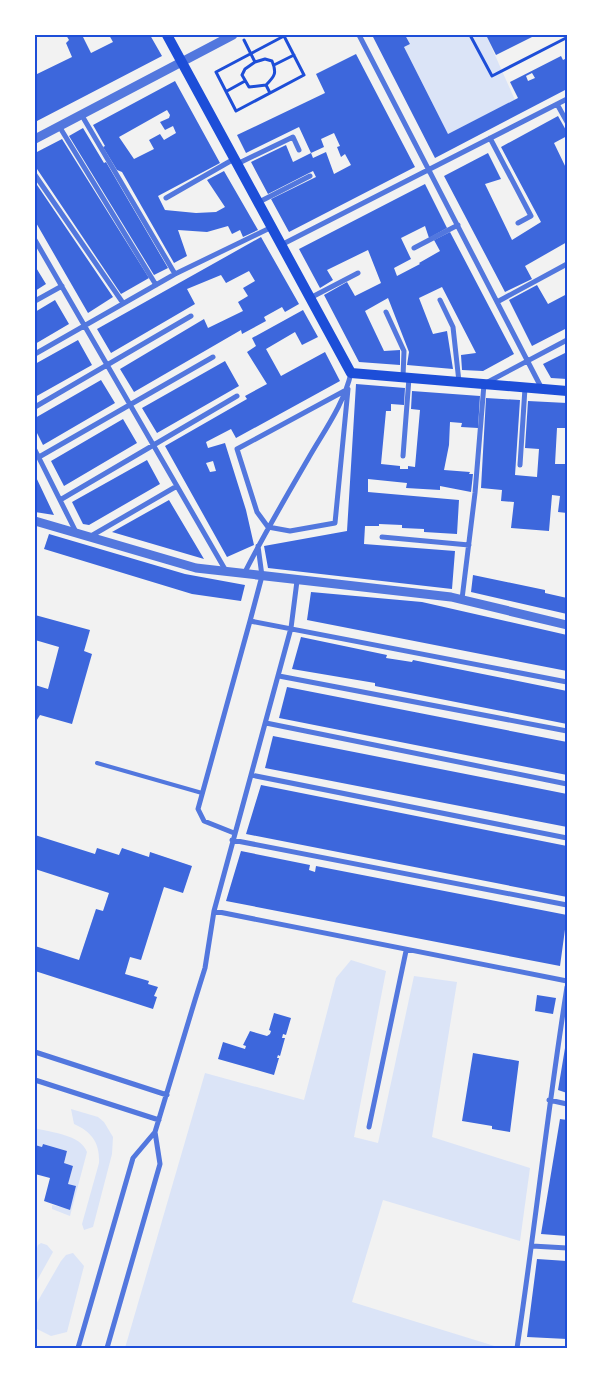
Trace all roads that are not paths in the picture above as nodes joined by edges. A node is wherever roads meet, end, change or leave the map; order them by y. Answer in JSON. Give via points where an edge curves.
{"nodes":[{"id":1,"x":167,"y":35,"type":"edge"},
{"id":2,"x":232,"y":35,"type":"edge"},
{"id":3,"x":359,"y":35,"type":"edge"},
{"id":4,"x":182,"y":62,"type":"junction"},
{"id":5,"x":567,"y":99,"type":"edge"},
{"id":6,"x":557,"y":104,"type":"junction"},
{"id":7,"x":81,"y":114,"type":"junction"},
{"id":8,"x":567,"y":122,"type":"edge"},
{"id":9,"x":59,"y":126,"type":"junction"},
{"id":10,"x":36,"y":136,"type":"edge"},
{"id":11,"x":490,"y":138,"type":"junction"},
{"id":12,"x":300,"y":150,"type":"dead end"},
{"id":13,"x":236,"y":161,"type":"junction"},
{"id":14,"x":429,"y":171,"type":"junction"},
{"id":15,"x":35,"y":175,"type":"edge"},
{"id":16,"x":310,"y":176,"type":"dead end"},
{"id":17,"x":166,"y":198,"type":"dead end"},
{"id":18,"x":258,"y":202,"type":"junction"},
{"id":19,"x":518,"y":223,"type":"dead end"},
{"id":20,"x":458,"y":225,"type":"junction"},
{"id":21,"x":272,"y":227,"type":"junction"},
{"id":22,"x":35,"y":240,"type":"edge"},
{"id":23,"x":281,"y":245,"type":"junction"},
{"id":24,"x":37,"y":248,"type":"edge"},
{"id":25,"x":414,"y":248,"type":"dead end"},
{"id":26,"x":567,"y":264,"type":"edge"},
{"id":27,"x":358,"y":273,"type":"dead end"},
{"id":28,"x":175,"y":274,"type":"junction"},
{"id":29,"x":156,"y":285,"type":"junction"},
{"id":30,"x":62,"y":286,"type":"junction"},
{"id":31,"x":310,"y":298,"type":"junction"},
{"id":32,"x":440,"y":300,"type":"dead end"},
{"id":33,"x":35,"y":301,"type":"edge"},
{"id":34,"x":497,"y":302,"type":"junction"},
{"id":35,"x":123,"y":303,"type":"junction"},
{"id":36,"x":386,"y":312,"type":"dead end"},
{"id":37,"x":191,"y":316,"type":"dead end"},
{"id":38,"x":84,"y":326,"type":"junction"},
{"id":39,"x":567,"y":340,"type":"edge"},
{"id":40,"x":35,"y":354,"type":"edge"},
{"id":41,"x":213,"y":357,"type":"dead end"},
{"id":42,"x":528,"y":360,"type":"junction"},
{"id":43,"x":107,"y":365,"type":"junction"},
{"id":44,"x":352,"y":373,"type":"junction"},
{"id":45,"x":406,"y":378,"type":"junction"},
{"id":46,"x":460,"y":382,"type":"junction"},
{"id":47,"x":484,"y":384,"type":"junction"},
{"id":48,"x":525,"y":387,"type":"junction"},
{"id":49,"x":348,"y":389,"type":"junction"},
{"id":50,"x":542,"y":389,"type":"junction"},
{"id":51,"x":567,"y":391,"type":"edge"},
{"id":52,"x":237,"y":396,"type":"dead end"},
{"id":53,"x":130,"y":405,"type":"junction"},
{"id":54,"x":35,"y":407,"type":"edge"},
{"id":55,"x":153,"y":445,"type":"junction"},
{"id":56,"x":35,"y":450,"type":"edge"},
{"id":57,"x":403,"y":456,"type":"dead end"},
{"id":58,"x":38,"y":457,"type":"junction"},
{"id":59,"x":520,"y":465,"type":"dead end"},
{"id":60,"x":177,"y":486,"type":"junction"},
{"id":61,"x":60,"y":500,"type":"junction"},
{"id":62,"x":35,"y":521,"type":"edge"},
{"id":63,"x":268,"y":527,"type":"junction"},
{"id":64,"x":77,"y":532,"type":"junction"},
{"id":65,"x":90,"y":536,"type":"junction"},
{"id":66,"x":382,"y":537,"type":"dead end"},
{"id":67,"x":469,"y":545,"type":"junction"},
{"id":68,"x":258,"y":546,"type":"junction"},
{"id":69,"x":226,"y":571,"type":"junction"},
{"id":70,"x":244,"y":574,"type":"junction"},
{"id":71,"x":262,"y":576,"type":"junction"},
{"id":72,"x":297,"y":580,"type":"junction"},
{"id":73,"x":462,"y":599,"type":"junction"},
{"id":74,"x":250,"y":620,"type":"junction"},
{"id":75,"x":567,"y":625,"type":"edge"},
{"id":76,"x":291,"y":628,"type":"junction"},
{"id":77,"x":279,"y":676,"type":"junction"},
{"id":78,"x":567,"y":682,"type":"edge"},
{"id":79,"x":266,"y":723,"type":"junction"},
{"id":80,"x":567,"y":731,"type":"edge"},
{"id":81,"x":97,"y":763,"type":"dead end"},
{"id":82,"x":251,"y":775,"type":"junction"},
{"id":83,"x":567,"y":784,"type":"edge"},
{"id":84,"x":202,"y":792,"type":"junction"},
{"id":85,"x":234,"y":833,"type":"junction"},
{"id":86,"x":567,"y":838,"type":"edge"},
{"id":87,"x":232,"y":840,"type":"junction"},
{"id":88,"x":567,"y":905,"type":"edge"},
{"id":89,"x":214,"y":911,"type":"junction"},
{"id":90,"x":406,"y":951,"type":"junction"},
{"id":91,"x":567,"y":981,"type":"edge"},
{"id":92,"x":567,"y":987,"type":"edge"},
{"id":93,"x":35,"y":1052,"type":"edge"},
{"id":94,"x":35,"y":1080,"type":"edge"},
{"id":95,"x":167,"y":1095,"type":"junction"},
{"id":96,"x":549,"y":1100,"type":"junction"},
{"id":97,"x":567,"y":1104,"type":"edge"},
{"id":98,"x":159,"y":1120,"type":"junction"},
{"id":99,"x":369,"y":1127,"type":"dead end"},
{"id":100,"x":155,"y":1132,"type":"junction"},
{"id":101,"x":532,"y":1246,"type":"junction"},
{"id":102,"x":567,"y":1248,"type":"edge"},
{"id":103,"x":78,"y":1348,"type":"edge"},
{"id":104,"x":107,"y":1348,"type":"edge"},
{"id":105,"x":517,"y":1348,"type":"edge"}],
"edges":[{"from":1,"to":4,"type":"main road"},
{"from":2,"to":4,"type":"street"},
{"from":3,"to":14,"type":"street"},
{"from":4,"to":7,"type":"street"},
{"from":4,"to":13,"type":"main road"},
{"from":5,"to":6,"type":"street"},
{"from":6,"to":8,"type":"street"},
{"from":6,"to":11,"type":"street"},
{"from":7,"to":9,"type":"street"},
{"from":7,"to":28,"type":"street"},
{"from":9,"to":10,"type":"street"},
{"from":9,"to":29,"type":"street"},
{"from":11,"to":14,"type":"street"},
{"from":11,"to":19,"type":"street","via":[[531,216]]},
{"from":12,"to":13,"type":"street","via":[[293,137]]},
{"from":13,"to":17,"type":"street"},
{"from":13,"to":18,"type":"main road"},
{"from":14,"to":20,"type":"street"},
{"from":14,"to":23,"type":"street"},
{"from":15,"to":35,"type":"street"},
{"from":16,"to":18,"type":"street"},
{"from":18,"to":21,"type":"main road"},
{"from":20,"to":25,"type":"street"},
{"from":20,"to":34,"type":"street"},
{"from":21,"to":23,"type":"main road"},
{"from":21,"to":28,"type":"street"},
{"from":22,"to":24,"type":"street"},
{"from":23,"to":31,"type":"main road"},
{"from":24,"to":30,"type":"street"},
{"from":26,"to":34,"type":"street"},
{"from":27,"to":31,"type":"street"},
{"from":28,"to":29,"type":"street"},
{"from":29,"to":35,"type":"street"},
{"from":30,"to":33,"type":"street"},
{"from":30,"to":38,"type":"street"},
{"from":31,"to":44,"type":"main road"},
{"from":32,"to":46,"type":"street","via":[[453,327]]},
{"from":34,"to":42,"type":"street"},
{"from":35,"to":38,"type":"street"},
{"from":36,"to":45,"type":"street","via":[[404,351]]},
{"from":37,"to":43,"type":"street"},
{"from":38,"to":40,"type":"street"},
{"from":38,"to":43,"type":"street"},
{"from":39,"to":42,"type":"street"},
{"from":41,"to":53,"type":"street"},
{"from":42,"to":47,"type":"street"},
{"from":42,"to":50,"type":"street"},
{"from":43,"to":53,"type":"street"},
{"from":43,"to":54,"type":"street"},
{"from":44,"to":45,"type":"main road"},
{"from":44,"to":49,"type":"street"},
{"from":45,"to":46,"type":"main road"},
{"from":45,"to":57,"type":"street"},
{"from":46,"to":47,"type":"main road"},
{"from":47,"to":48,"type":"main road"},
{"from":47,"to":67,"type":"street"},
{"from":48,"to":50,"type":"main road"},
{"from":48,"to":59,"type":"street"},
{"from":49,"to":63,"type":"street"},
{"from":49,"to":63,"type":"street","via":[[336,523],[290,531]]},
{"from":49,"to":63,"type":"street","via":[[237,449],[257,512]]},
{"from":50,"to":51,"type":"main road"},
{"from":52,"to":55,"type":"street"},
{"from":53,"to":55,"type":"street"},
{"from":53,"to":58,"type":"street"},
{"from":55,"to":60,"type":"street"},
{"from":55,"to":61,"type":"street"},
{"from":56,"to":58,"type":"street"},
{"from":58,"to":61,"type":"street"},
{"from":60,"to":65,"type":"street"},
{"from":60,"to":69,"type":"street"},
{"from":61,"to":64,"type":"street"},
{"from":62,"to":64,"type":"street"},
{"from":63,"to":68,"type":"street"},
{"from":64,"to":65,"type":"street"},
{"from":65,"to":69,"type":"street","via":[[196,568]]},
{"from":66,"to":67,"type":"street"},
{"from":67,"to":73,"type":"street"},
{"from":68,"to":70,"type":"street"},
{"from":68,"to":71,"type":"street"},
{"from":69,"to":70,"type":"street"},
{"from":70,"to":71,"type":"street"},
{"from":71,"to":72,"type":"street"},
{"from":71,"to":74,"type":"street"},
{"from":72,"to":73,"type":"street"},
{"from":72,"to":76,"type":"street"},
{"from":73,"to":75,"type":"street"},
{"from":74,"to":76,"type":"street"},
{"from":74,"to":84,"type":"street"},
{"from":76,"to":77,"type":"street"},
{"from":76,"to":78,"type":"street"},
{"from":77,"to":79,"type":"street"},
{"from":77,"to":80,"type":"street"},
{"from":79,"to":82,"type":"street"},
{"from":79,"to":83,"type":"street"},
{"from":81,"to":84,"type":"lane"},
{"from":82,"to":85,"type":"street"},
{"from":82,"to":86,"type":"street"},
{"from":84,"to":85,"type":"street","via":[[198,809],[204,821]]},
{"from":85,"to":87,"type":"street"},
{"from":87,"to":88,"type":"street"},
{"from":87,"to":89,"type":"street"},
{"from":89,"to":90,"type":"street"},
{"from":89,"to":95,"type":"street","via":[[205,968]]},
{"from":90,"to":91,"type":"street"},
{"from":90,"to":99,"type":"street"},
{"from":92,"to":96,"type":"street"},
{"from":93,"to":95,"type":"street"},
{"from":94,"to":98,"type":"street"},
{"from":95,"to":98,"type":"street"},
{"from":96,"to":97,"type":"street"},
{"from":96,"to":101,"type":"street"},
{"from":98,"to":100,"type":"street"},
{"from":100,"to":103,"type":"street","via":[[133,1158]]},
{"from":100,"to":104,"type":"street","via":[[160,1164]]},
{"from":101,"to":102,"type":"street"},
{"from":101,"to":105,"type":"street"}]}
